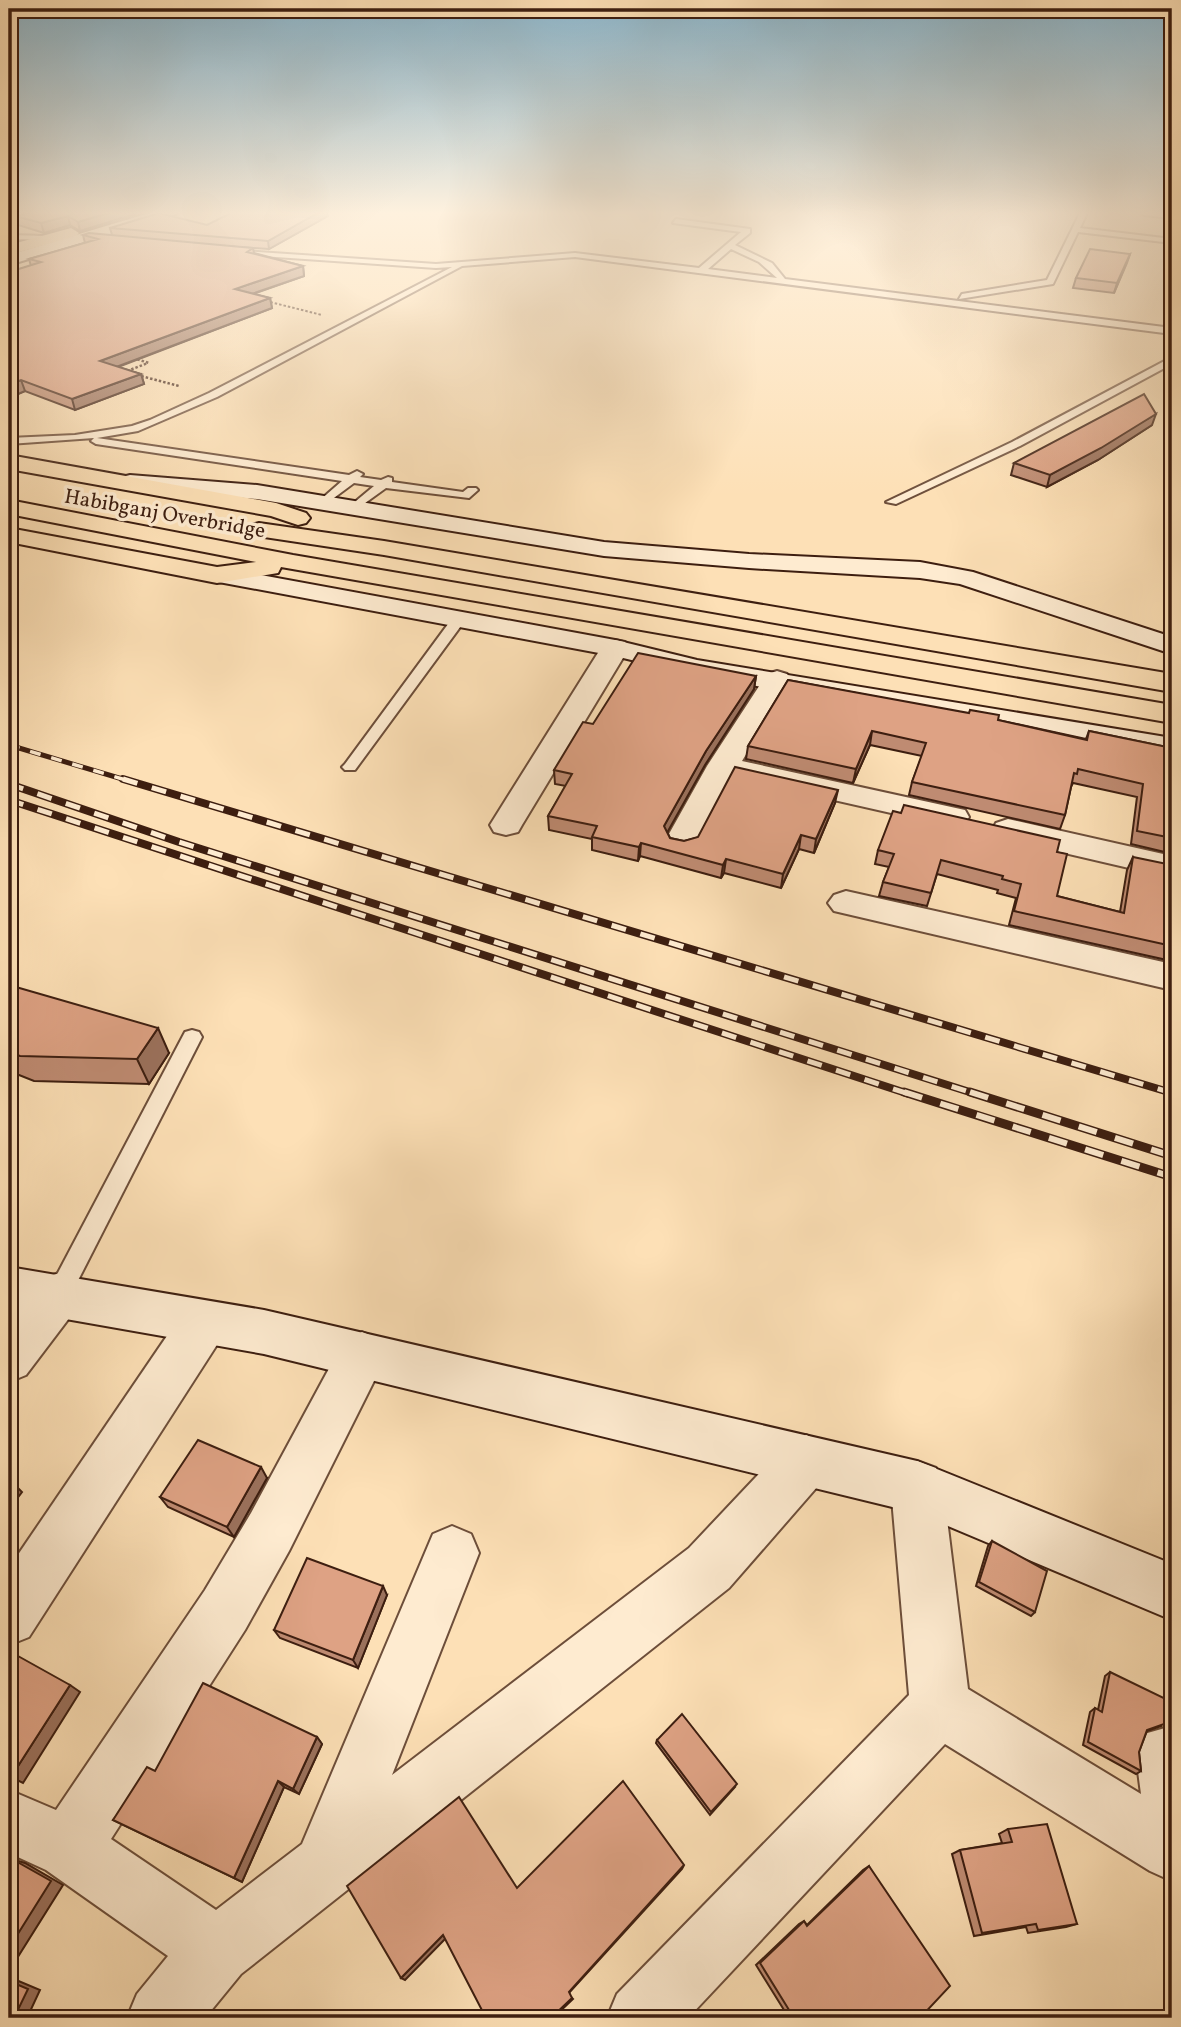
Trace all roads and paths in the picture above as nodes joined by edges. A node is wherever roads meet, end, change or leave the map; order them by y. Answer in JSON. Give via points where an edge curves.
{"nodes":[{"id":1,"x":287,"y":306,"type":"edge"},
{"id":2,"x":385,"y":306,"type":"edge"},
{"id":3,"x":972,"y":306,"type":"edge"},
{"id":4,"x":354,"y":322,"type":"junction"},
{"id":5,"x":1172,"y":331,"type":"edge"},
{"id":6,"x":122,"y":355,"type":"edge"},
{"id":7,"x":1172,"y":360,"type":"edge"},
{"id":8,"x":213,"y":395,"type":"junction"},
{"id":9,"x":111,"y":433,"type":"junction"},
{"id":10,"x":75,"y":438,"type":"junction"},
{"id":11,"x":9,"y":441,"type":"edge"},
{"id":12,"x":9,"y":461,"type":"edge"},
{"id":13,"x":355,"y":476,"type":"junction"},
{"id":14,"x":114,"y":481,"type":"junction"},
{"id":15,"x":387,"y":481,"type":"junction"},
{"id":16,"x":11,"y":493,"type":"edge"},
{"id":17,"x":892,"y":502,"type":"dead end"},
{"id":18,"x":323,"y":503,"type":"junction"},
{"id":19,"x":354,"y":508,"type":"junction"},
{"id":20,"x":9,"y":535,"type":"edge"},
{"id":21,"x":321,"y":538,"type":"junction"},
{"id":22,"x":293,"y":562,"type":"junction"},
{"id":23,"x":217,"y":575,"type":"junction"},
{"id":24,"x":459,"y":619,"type":"junction"},
{"id":25,"x":1172,"y":646,"type":"edge"},
{"id":26,"x":615,"y":648,"type":"junction"},
{"id":27,"x":777,"y":680,"type":"junction"},
{"id":28,"x":1172,"y":682,"type":"edge"},
{"id":29,"x":1172,"y":713,"type":"edge"},
{"id":30,"x":1172,"y":747,"type":"edge"},
{"id":31,"x":723,"y":766,"type":"junction"},
{"id":32,"x":350,"y":767,"type":"dead end"},
{"id":33,"x":506,"y":825,"type":"dead end"},
{"id":34,"x":682,"y":842,"type":"edge"},
{"id":35,"x":1172,"y":866,"type":"edge"},
{"id":36,"x":846,"y":903,"type":"dead end"},
{"id":37,"x":1172,"y":977,"type":"edge"},
{"id":38,"x":192,"y":1037,"type":"dead end"},
{"id":39,"x":9,"y":1288,"type":"edge"},
{"id":40,"x":59,"y":1294,"type":"junction"},
{"id":41,"x":203,"y":1324,"type":"junction"},
{"id":42,"x":362,"y":1355,"type":"junction"},
{"id":43,"x":9,"y":1359,"type":"edge"},
{"id":44,"x":806,"y":1461,"type":"junction"},
{"id":45,"x":917,"y":1487,"type":"junction"},
{"id":46,"x":452,"y":1553,"type":"dead end"},
{"id":47,"x":1172,"y":1591,"type":"edge"},
{"id":48,"x":9,"y":1617,"type":"edge"},
{"id":49,"x":940,"y":1706,"type":"junction"},
{"id":50,"x":1172,"y":1756,"type":"edge"},
{"id":51,"x":1172,"y":1796,"type":"edge"},
{"id":52,"x":9,"y":1821,"type":"edge"},
{"id":53,"x":68,"y":1848,"type":"junction"},
{"id":54,"x":1172,"y":1849,"type":"edge"},
{"id":55,"x":324,"y":1867,"type":"junction"},
{"id":56,"x":217,"y":1950,"type":"junction"},
{"id":57,"x":161,"y":2018,"type":"edge"},
{"id":58,"x":641,"y":2018,"type":"edge"}],
"edges":[{"from":1,"to":4,"type":"path"},
{"from":2,"to":4,"type":"lane"},
{"from":3,"to":5,"type":"lane"},
{"from":4,"to":8,"type":"lane"},
{"from":6,"to":8,"type":"path","via":[[149,363],[126,372]]},
{"from":7,"to":17,"type":"lane","via":[[1016,444]]},
{"from":8,"to":9,"type":"lane","via":[[154,422]]},
{"from":9,"to":10,"type":"lane"},
{"from":9,"to":13,"type":"lane"},
{"from":10,"to":11,"type":"lane"},
{"from":10,"to":13,"type":"lane"},
{"from":12,"to":14,"type":"main road"},
{"from":13,"to":15,"type":"lane"},
{"from":13,"to":18,"type":"lane"},
{"from":14,"to":18,"type":"street","via":[[257,492]]},
{"from":14,"to":21,"type":"main road","via":[[276,510],[312,523]]},
{"from":15,"to":15,"type":"lane","via":[[472,490],[465,496]]},
{"from":15,"to":19,"type":"lane"},
{"from":16,"to":21,"type":"main road","name":"Habibganj Overbridge"},
{"from":16,"to":22,"type":"main road","name":"Habibganj Overbridge"},
{"from":18,"to":19,"type":"street"},
{"from":19,"to":25,"type":"street","via":[[661,555],[920,569],[964,577]]},
{"from":20,"to":23,"type":"main road"},
{"from":21,"to":22,"type":"main road"},
{"from":21,"to":28,"type":"main road","name":"Habibganj Overbridge"},
{"from":22,"to":23,"type":"main road"},
{"from":22,"to":29,"type":"main road","name":"Habibganj Overbridge"},
{"from":23,"to":24,"type":"street"},
{"from":24,"to":26,"type":"street"},
{"from":24,"to":32,"type":"lane"},
{"from":26,"to":27,"type":"street","via":[[682,665]]},
{"from":26,"to":33,"type":"street"},
{"from":27,"to":30,"type":"street"},
{"from":27,"to":31,"type":"street"},
{"from":31,"to":34,"type":"street"},
{"from":31,"to":35,"type":"street"},
{"from":36,"to":37,"type":"street"},
{"from":38,"to":40,"type":"lane"},
{"from":39,"to":40,"type":"street"},
{"from":40,"to":41,"type":"street"},
{"from":40,"to":43,"type":"street"},
{"from":41,"to":42,"type":"street","via":[[264,1332]]},
{"from":41,"to":48,"type":"street"},
{"from":42,"to":44,"type":"street"},
{"from":42,"to":53,"type":"street","via":[[225,1609]]},
{"from":44,"to":45,"type":"street"},
{"from":44,"to":55,"type":"street","via":[[709,1568]]},
{"from":45,"to":47,"type":"street"},
{"from":45,"to":49,"type":"street"},
{"from":46,"to":55,"type":"street"},
{"from":49,"to":54,"type":"street"},
{"from":49,"to":58,"type":"street"},
{"from":50,"to":51,"type":"street","via":[[1166,1756]]},
{"from":52,"to":53,"type":"street"},
{"from":53,"to":56,"type":"street"},
{"from":55,"to":56,"type":"street"},
{"from":56,"to":57,"type":"street"}]}
